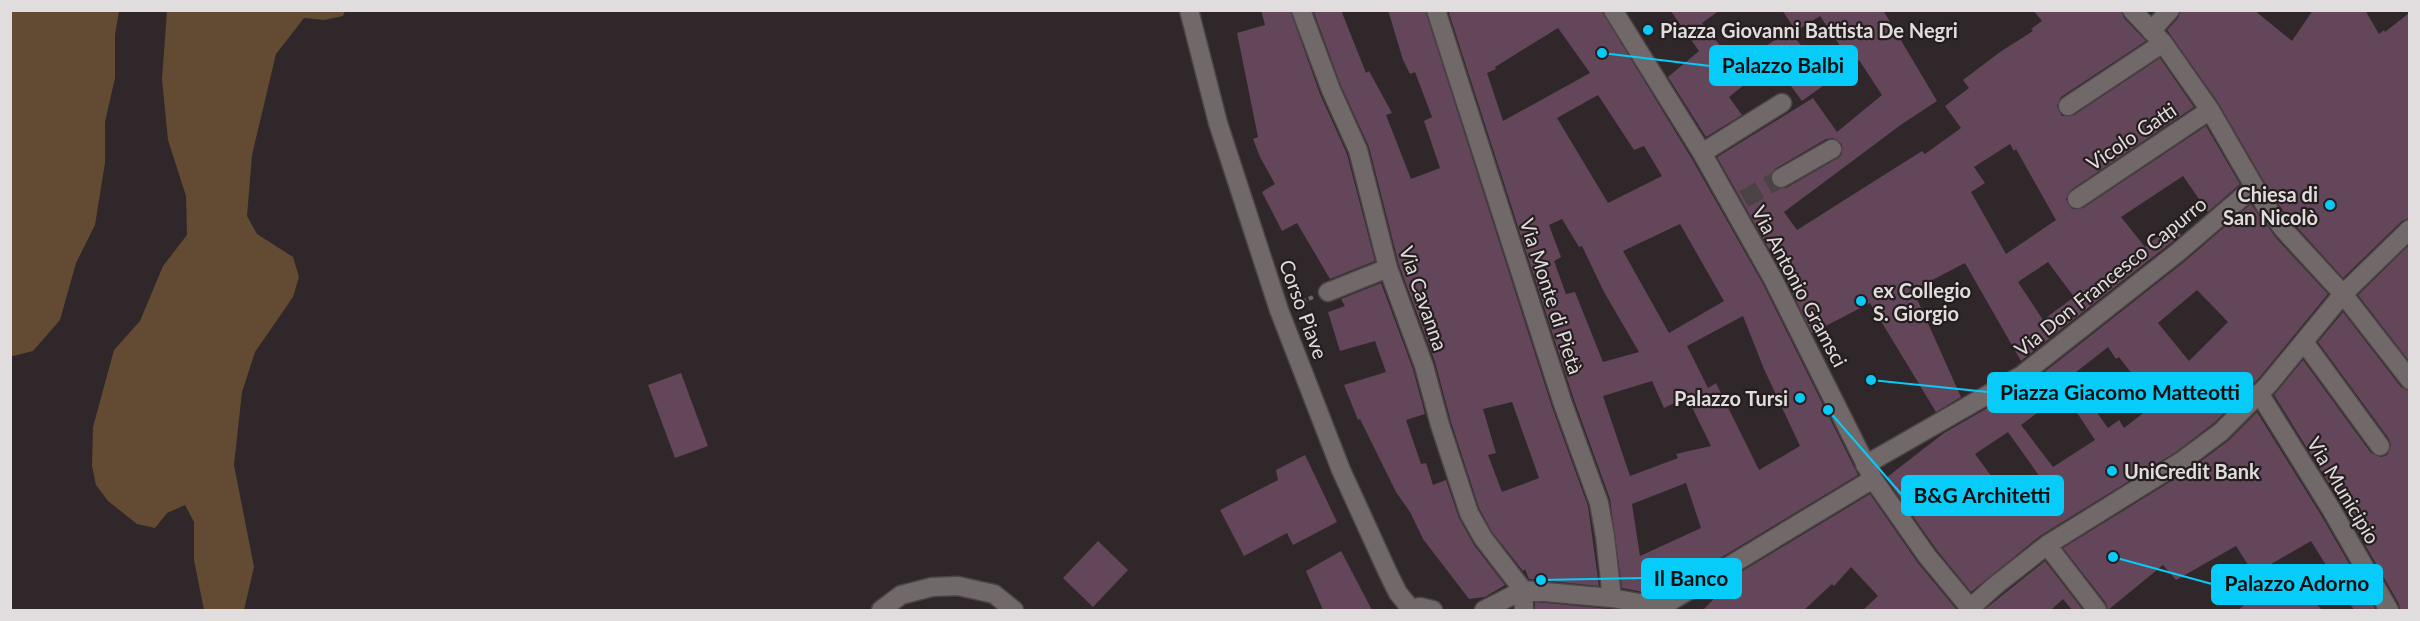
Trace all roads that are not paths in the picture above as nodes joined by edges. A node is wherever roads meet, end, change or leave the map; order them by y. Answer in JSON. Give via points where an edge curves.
{"nodes":[{"id":1,"x":1189,"y":10,"type":"edge"},
{"id":2,"x":1300,"y":10,"type":"edge"},
{"id":3,"x":1436,"y":10,"type":"edge"},
{"id":4,"x":1613,"y":10,"type":"edge"},
{"id":5,"x":2132,"y":10,"type":"edge"},
{"id":6,"x":2170,"y":10,"type":"edge"},
{"id":7,"x":2157,"y":37,"type":"junction"},
{"id":8,"x":1782,"y":103,"type":"dead end"},
{"id":9,"x":2068,"y":106,"type":"dead end"},
{"id":10,"x":2210,"y":110,"type":"junction"},
{"id":11,"x":1832,"y":149,"type":"dead end"},
{"id":12,"x":1701,"y":153,"type":"junction"},
{"id":13,"x":1781,"y":178,"type":"tunnel mouth"},
{"id":14,"x":2254,"y":187,"type":"junction"},
{"id":15,"x":2077,"y":199,"type":"dead end"},
{"id":16,"x":2409,"y":229,"type":"edge"},
{"id":17,"x":1388,"y":268,"type":"junction"},
{"id":18,"x":1328,"y":292,"type":"dead end"},
{"id":19,"x":2343,"y":294,"type":"junction"},
{"id":20,"x":2304,"y":342,"type":"junction"},
{"id":21,"x":2409,"y":380,"type":"edge"},
{"id":22,"x":2259,"y":393,"type":"junction"},
{"id":23,"x":2380,"y":446,"type":"dead end"},
{"id":24,"x":1869,"y":472,"type":"junction"},
{"id":25,"x":2047,"y":545,"type":"junction"},
{"id":26,"x":1523,"y":590,"type":"junction"},
{"id":27,"x":1612,"y":598,"type":"junction"},
{"id":28,"x":1664,"y":609,"type":"edge"},
{"id":29,"x":1969,"y":609,"type":"edge"},
{"id":30,"x":881,"y":610,"type":"edge"},
{"id":31,"x":1014,"y":610,"type":"edge"},
{"id":32,"x":1410,"y":610,"type":"edge"},
{"id":33,"x":1433,"y":610,"type":"edge"},
{"id":34,"x":1484,"y":610,"type":"edge"},
{"id":35,"x":1524,"y":610,"type":"edge"},
{"id":36,"x":2097,"y":610,"type":"edge"},
{"id":37,"x":2390,"y":610,"type":"edge"}],
"edges":[{"from":1,"to":32,"type":"street","name":"Corso Piave","via":[[1218,123],[1279,310],[1341,470],[1398,593]]},
{"from":2,"to":17,"type":"street","name":"Via Cavanna","via":[[1358,150]]},
{"from":3,"to":27,"type":"street","name":"Via Monte di Pietà","via":[[1563,404],[1599,503]]},
{"from":4,"to":12,"type":"street","name":"Via Antonio Gramsci"},
{"from":5,"to":7,"type":"street"},
{"from":6,"to":7,"type":"street"},
{"from":7,"to":9,"type":"street"},
{"from":7,"to":10,"type":"street"},
{"from":8,"to":12,"type":"street"},
{"from":10,"to":14,"type":"street"},
{"from":10,"to":15,"type":"street","name":"Vicolo Gatti"},
{"from":11,"to":13,"type":"street"},
{"from":12,"to":24,"type":"street","name":"Via Antonio Gramsci","via":[[1738,203]]},
{"from":14,"to":19,"type":"street","via":[[2285,231]]},
{"from":14,"to":24,"type":"street","name":"Via Don Francesco Capurro","via":[[2022,375]]},
{"from":16,"to":19,"type":"street"},
{"from":17,"to":18,"type":"street"},
{"from":17,"to":26,"type":"street","name":"Via Cavanna","via":[[1424,366],[1469,513]]},
{"from":19,"to":20,"type":"street"},
{"from":19,"to":21,"type":"street"},
{"from":20,"to":22,"type":"street"},
{"from":20,"to":23,"type":"street"},
{"from":22,"to":25,"type":"street","via":[[2200,449]]},
{"from":22,"to":37,"type":"street","name":"Via Municipio"},
{"from":24,"to":28,"type":"street","name":"Via Don Francesco Capurro"},
{"from":24,"to":29,"type":"street","name":"Via Antonio Gramsci"},
{"from":25,"to":29,"type":"street"},
{"from":25,"to":36,"type":"street"},
{"from":26,"to":27,"type":"street"},
{"from":26,"to":34,"type":"street"},
{"from":26,"to":35,"type":"street"},
{"from":27,"to":28,"type":"street"},
{"from":30,"to":31,"type":"street","via":[[901,595],[932,587],[958,586],[994,594]]},
{"from":32,"to":33,"type":"street"}]}
